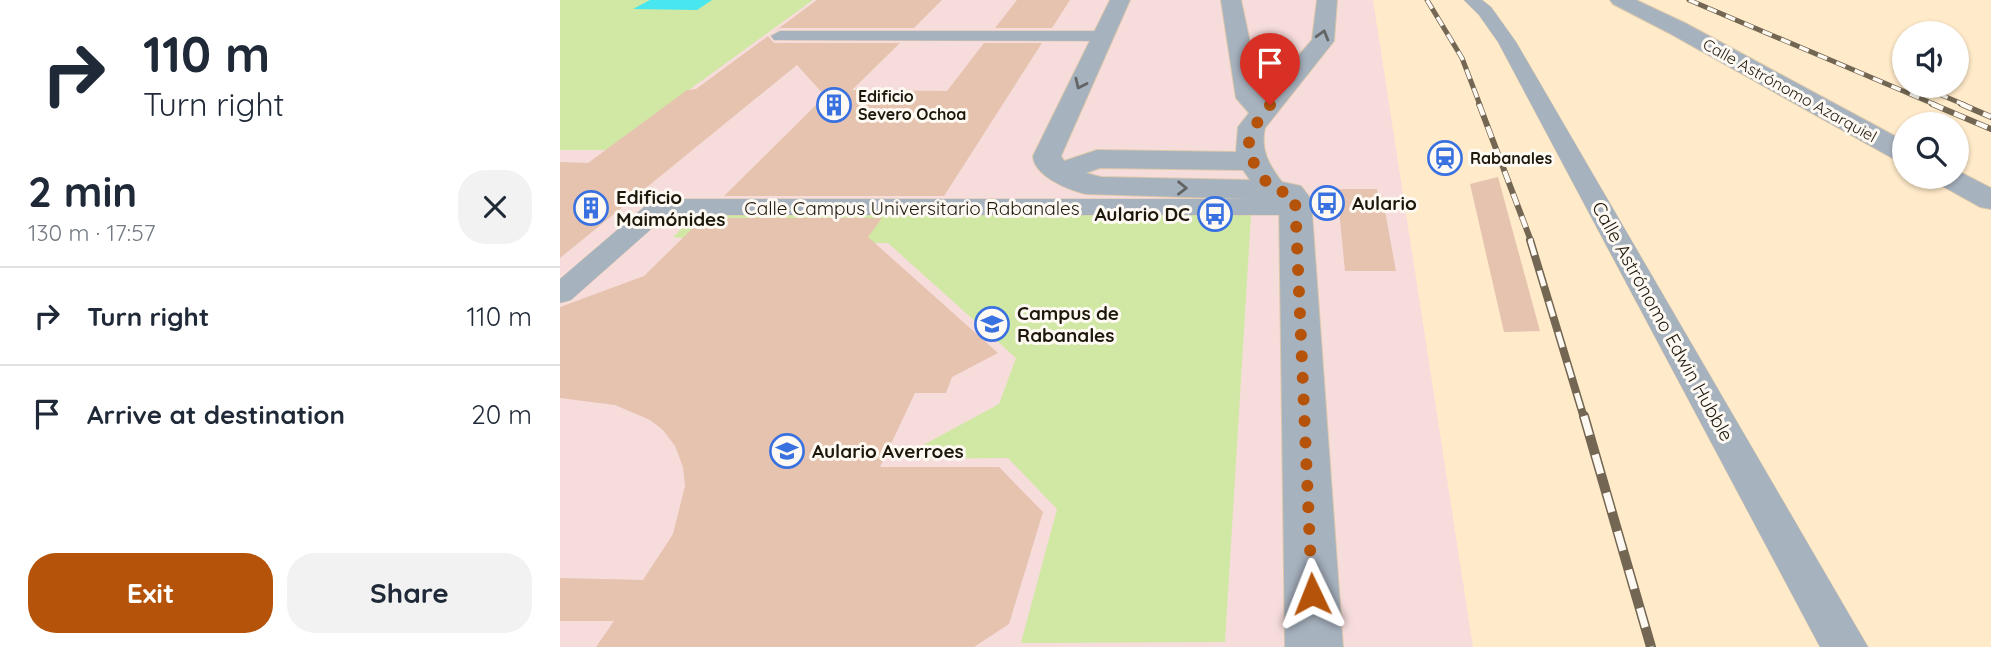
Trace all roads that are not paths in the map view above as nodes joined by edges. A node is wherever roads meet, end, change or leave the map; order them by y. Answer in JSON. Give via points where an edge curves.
{"nodes":[{"id":1,"x":1120,"y":0,"type":"edge"},
{"id":2,"x":1231,"y":0,"type":"edge"},
{"id":3,"x":1327,"y":0,"type":"edge"},
{"id":4,"x":1472,"y":0,"type":"edge"},
{"id":5,"x":1603,"y":0,"type":"edge"},
{"id":6,"x":1620,"y":0,"type":"edge"},
{"id":7,"x":1677,"y":28,"type":"junction"},
{"id":8,"x":780,"y":36,"type":"dead end"},
{"id":9,"x":1103,"y":36,"type":"junction"},
{"id":10,"x":1269,"y":107,"type":"junction"},
{"id":11,"x":1892,"y":146,"type":"edge"},
{"id":12,"x":1273,"y":186,"type":"junction"},
{"id":13,"x":1969,"y":188,"type":"edge"},
{"id":14,"x":1991,"y":200,"type":"edge"},
{"id":15,"x":560,"y":294,"type":"edge"},
{"id":16,"x":1314,"y":647,"type":"edge"},
{"id":17,"x":1845,"y":647,"type":"edge"}],
"edges":[{"from":1,"to":9,"type":"street","name":"Calle Campus Universitario Rabanales"},
{"from":2,"to":10,"type":"street","via":[[1250,98],[1255,107]]},
{"from":10,"to":3,"type":"street","one_way":true,"via":[[1323,41]]},
{"from":4,"to":17,"type":"street","name":"Calle Astrónomo Edwin Hubble","via":[[1507,42]]},
{"from":5,"to":7,"type":"street"},
{"from":6,"to":7,"type":"street"},
{"from":7,"to":11,"type":"street","name":"Calle Astrónomo Azarquiel"},
{"from":8,"to":9,"type":"street"},
{"from":9,"to":12,"type":"street","name":"Calle Campus Universitario Rabanales","one_way":true,"via":[[1047,156],[1048,164],[1070,176],[1074,167],[1097,159]]},
{"from":10,"to":12,"type":"street","via":[[1252,127],[1248,140]]},
{"from":12,"to":15,"type":"street","name":"Calle Campus Universitario Rabanales","via":[[660,207]]},
{"from":12,"to":16,"type":"street"},
{"from":13,"to":14,"type":"street"}]}
